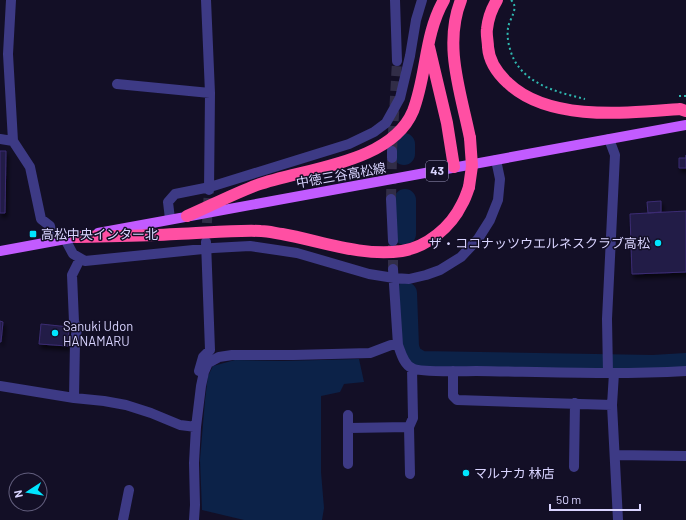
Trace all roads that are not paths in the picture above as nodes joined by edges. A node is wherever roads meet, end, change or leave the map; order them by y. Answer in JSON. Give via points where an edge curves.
{"nodes":[{"id":1,"x":11,"y":0,"type":"edge"},
{"id":2,"x":206,"y":0,"type":"edge"},
{"id":3,"x":395,"y":0,"type":"edge"},
{"id":4,"x":422,"y":0,"type":"edge"},
{"id":5,"x":444,"y":0,"type":"edge"},
{"id":6,"x":461,"y":0,"type":"edge"},
{"id":7,"x":497,"y":0,"type":"edge"},
{"id":8,"x":428,"y":43,"type":"junction"},
{"id":9,"x":397,"y":61,"type":"tunnel mouth"},
{"id":10,"x":117,"y":84,"type":"dead end"},
{"id":11,"x":210,"y":93,"type":"junction"},
{"id":12,"x":686,"y":111,"type":"edge"},
{"id":13,"x":686,"y":125,"type":"edge"},
{"id":14,"x":0,"y":139,"type":"edge"},
{"id":15,"x":609,"y":139,"type":"junction"},
{"id":16,"x":13,"y":141,"type":"junction"},
{"id":17,"x":496,"y":160,"type":"junction"},
{"id":18,"x":454,"y":167,"type":"junction"},
{"id":19,"x":209,"y":188,"type":"junction"},
{"id":20,"x":391,"y":199,"type":"tunnel mouth"},
{"id":21,"x":187,"y":216,"type":"junction"},
{"id":22,"x":170,"y":219,"type":"junction"},
{"id":23,"x":70,"y":238,"type":"junction"},
{"id":24,"x":53,"y":241,"type":"junction"},
{"id":25,"x":393,"y":241,"type":"tunnel mouth"},
{"id":26,"x":206,"y":246,"type":"junction"},
{"id":27,"x":0,"y":251,"type":"edge"},
{"id":28,"x":80,"y":259,"type":"junction"},
{"id":29,"x":394,"y":273,"type":"junction"},
{"id":30,"x":398,"y":345,"type":"junction"},
{"id":31,"x":412,"y":368,"type":"junction"},
{"id":32,"x":609,"y":369,"type":"junction"},
{"id":33,"x":453,"y":371,"type":"junction"},
{"id":34,"x":686,"y":372,"type":"edge"},
{"id":35,"x":0,"y":386,"type":"edge"},
{"id":36,"x":74,"y":398,"type":"junction"},
{"id":37,"x":575,"y":403,"type":"junction"},
{"id":38,"x":612,"y":405,"type":"junction"},
{"id":39,"x":198,"y":407,"type":"junction"},
{"id":40,"x":348,"y":415,"type":"dead end"},
{"id":41,"x":196,"y":427,"type":"junction"},
{"id":42,"x":409,"y":427,"type":"junction"},
{"id":43,"x":349,"y":428,"type":"junction"},
{"id":44,"x":615,"y":455,"type":"junction"},
{"id":45,"x":686,"y":456,"type":"edge"},
{"id":46,"x":348,"y":464,"type":"dead end"},
{"id":47,"x":574,"y":467,"type":"dead end"},
{"id":48,"x":410,"y":474,"type":"dead end"},
{"id":49,"x":129,"y":490,"type":"dead end"},
{"id":50,"x":123,"y":520,"type":"edge"},
{"id":51,"x":194,"y":520,"type":"edge"},
{"id":52,"x":618,"y":520,"type":"edge"}],
"edges":[{"from":1,"to":16,"type":"street","via":[[8,54]]},
{"from":2,"to":11,"type":"street"},
{"from":3,"to":9,"type":"street"},
{"from":4,"to":19,"type":"street","via":[[400,98],[386,123],[369,135],[349,144]]},
{"from":5,"to":8,"type":"highway"},
{"from":6,"to":23,"type":"highway","bridge":true,"via":[[455,14],[452,37],[454,61],[470,138],[472,166],[469,187],[462,205],[450,222],[435,236],[403,250],[383,252],[353,250],[263,231]]},
{"from":7,"to":12,"type":"highway","via":[[487,28],[489,54],[499,75],[513,88],[535,101],[571,110],[608,113],[680,109]]},
{"from":8,"to":18,"type":"highway","via":[[447,123]]},
{"from":8,"to":21,"type":"highway","via":[[412,111],[400,129],[384,144],[363,155],[257,185]]},
{"from":10,"to":11,"type":"street"},
{"from":11,"to":19,"type":"street"},
{"from":13,"to":15,"type":"main road","name":"中徳三谷高松線","number":"43"},
{"from":14,"to":16,"type":"street"},
{"from":15,"to":17,"type":"main road","name":"中徳三谷高松線","number":"43"},
{"from":15,"to":32,"type":"street","via":[[615,155],[607,319]]},
{"from":16,"to":24,"type":"street","via":[[30,167],[41,219],[50,226]]},
{"from":17,"to":18,"type":"main road","name":"中徳三谷高松線","number":"43"},
{"from":17,"to":29,"type":"street","via":[[500,179],[498,200],[490,220],[478,239],[461,257],[440,270],[409,279]]},
{"from":18,"to":21,"type":"main road","name":"中徳三谷高松線","number":"43"},
{"from":19,"to":22,"type":"street","via":[[175,194],[168,202]]},
{"from":20,"to":25,"type":"street"},
{"from":21,"to":22,"type":"main road","name":"中徳三谷高松線","number":"43"},
{"from":22,"to":23,"type":"main road","name":"中徳三谷高松線","number":"43"},
{"from":23,"to":24,"type":"main road","name":"中徳三谷高松線","number":"43"},
{"from":23,"to":28,"type":"street","via":[[73,254]]},
{"from":24,"to":27,"type":"main road","name":"中徳三谷高松線","number":"43"},
{"from":26,"to":28,"type":"street","via":[[96,260]]},
{"from":26,"to":29,"type":"street","via":[[250,246],[297,253],[369,274]]},
{"from":26,"to":39,"type":"street","via":[[210,350],[204,357],[196,378]]},
{"from":28,"to":36,"type":"street","via":[[72,275],[74,322],[77,329]]},
{"from":29,"to":30,"type":"street"},
{"from":30,"to":31,"type":"street","via":[[402,357]]},
{"from":30,"to":39,"type":"street","via":[[370,353],[219,357],[208,363],[204,372]]},
{"from":31,"to":33,"type":"street"},
{"from":31,"to":42,"type":"street","via":[[413,418]]},
{"from":32,"to":33,"type":"street"},
{"from":32,"to":34,"type":"street","via":[[651,374]]},
{"from":32,"to":38,"type":"street"},
{"from":33,"to":37,"type":"street","via":[[453,396],[458,400]]},
{"from":35,"to":36,"type":"street"},
{"from":36,"to":41,"type":"street","via":[[104,400],[126,405],[180,425]]},
{"from":37,"to":38,"type":"street"},
{"from":37,"to":47,"type":"street"},
{"from":38,"to":44,"type":"street"},
{"from":39,"to":41,"type":"street"},
{"from":40,"to":43,"type":"street"},
{"from":41,"to":51,"type":"street"},
{"from":42,"to":43,"type":"street"},
{"from":42,"to":48,"type":"street"},
{"from":43,"to":46,"type":"street"},
{"from":44,"to":45,"type":"street"},
{"from":44,"to":52,"type":"street"},
{"from":49,"to":50,"type":"street"}]}
